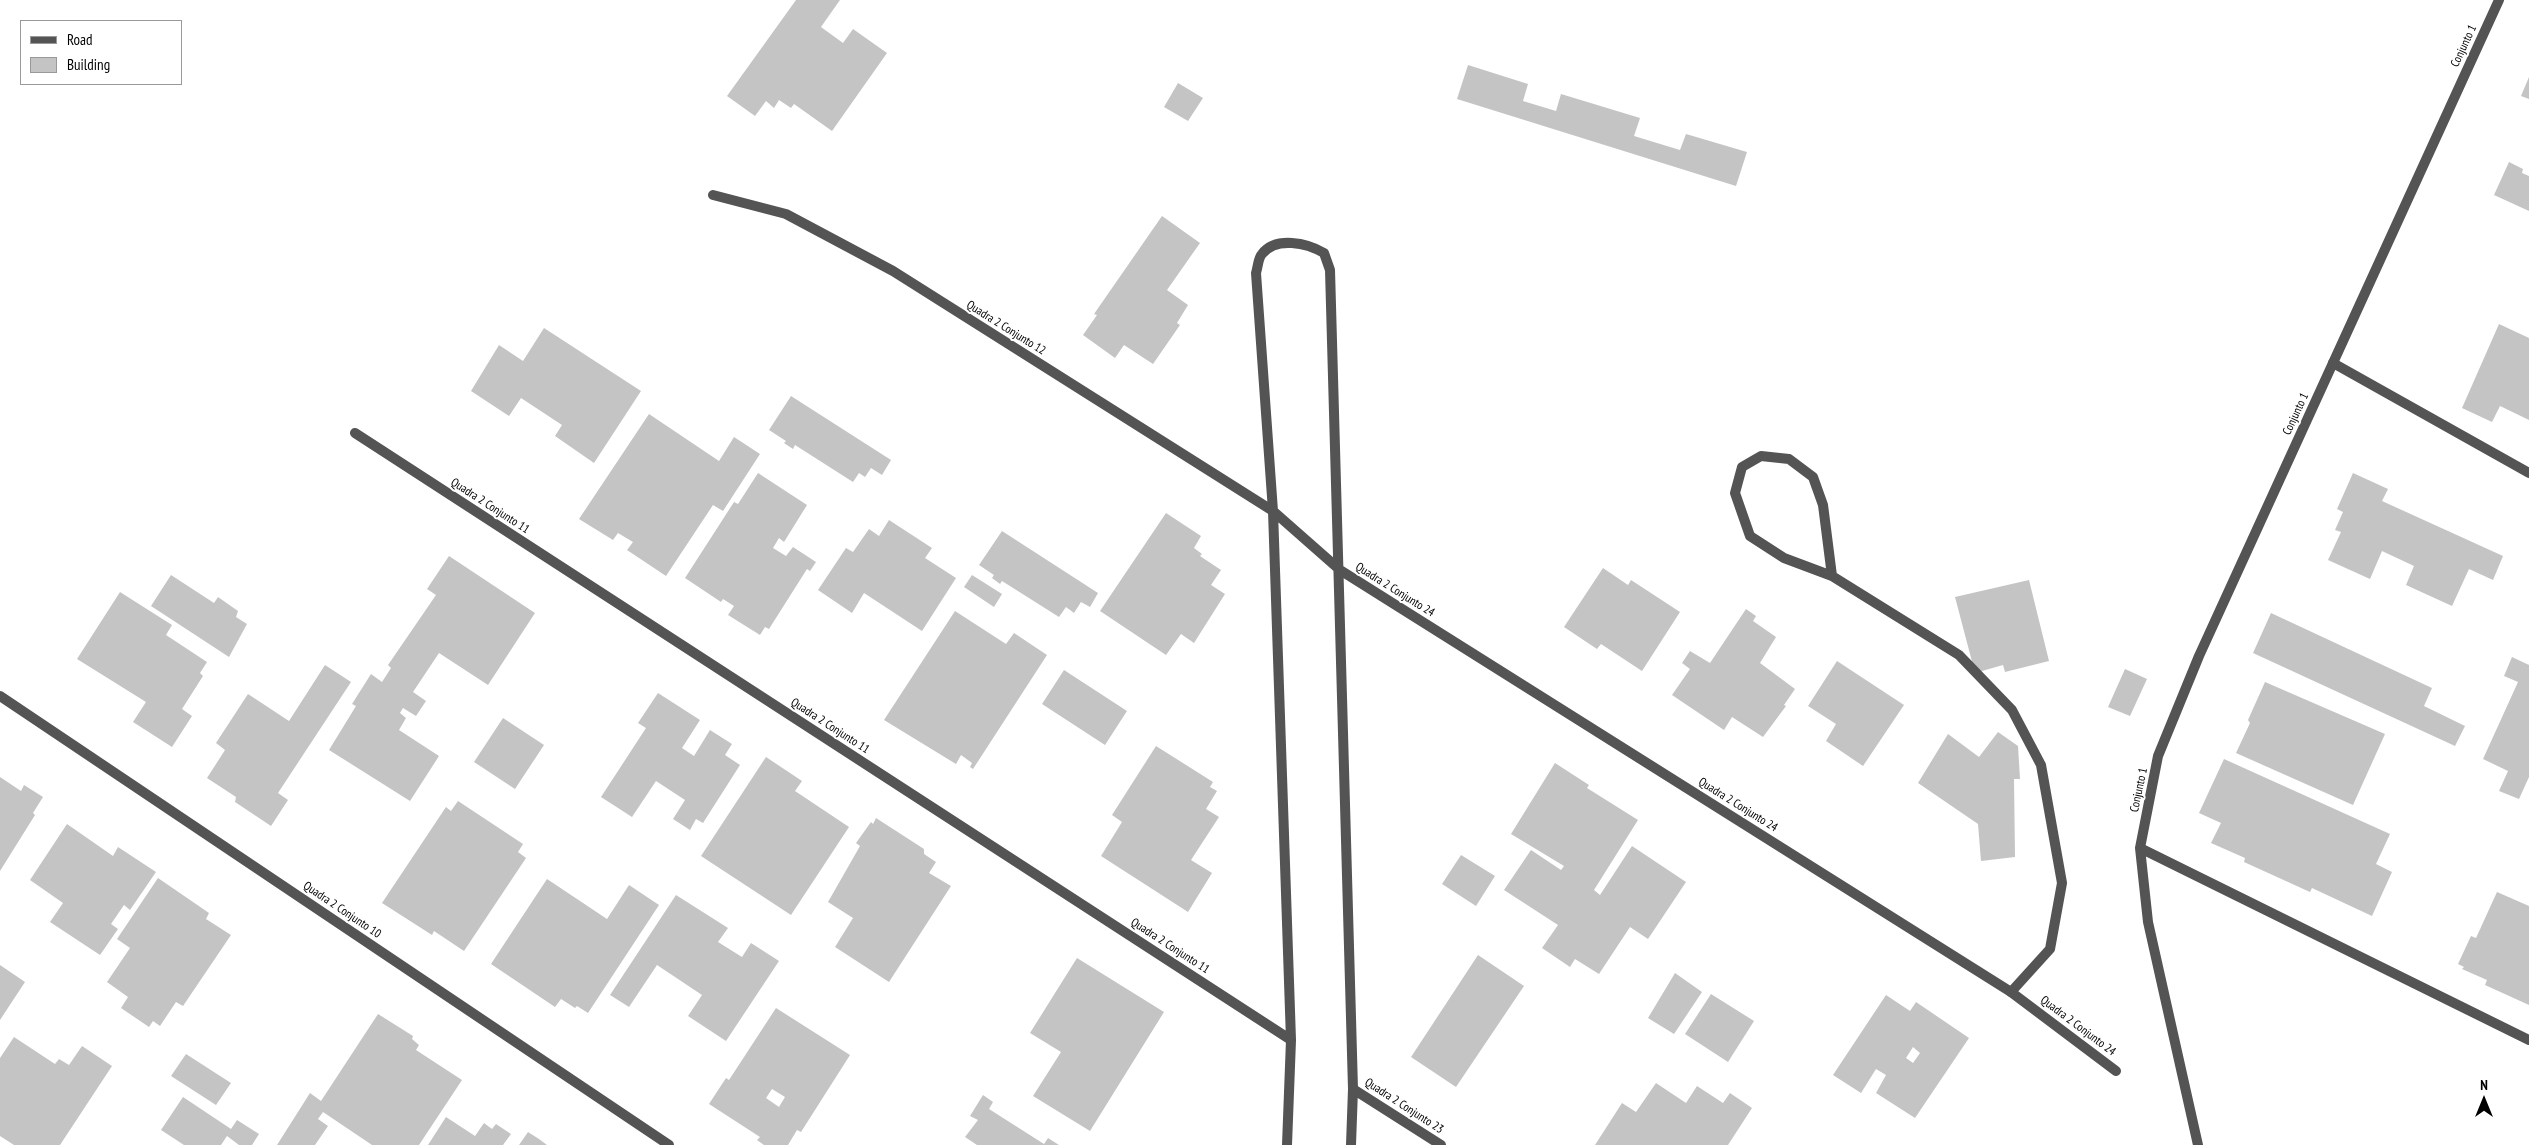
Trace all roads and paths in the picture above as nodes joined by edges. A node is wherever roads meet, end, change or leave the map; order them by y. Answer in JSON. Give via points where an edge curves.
{"nodes":[{"id":1,"x":2499,"y":0,"type":"edge"},
{"id":2,"x":713,"y":195,"type":"dead end"},
{"id":3,"x":2333,"y":363,"type":"junction"},
{"id":4,"x":355,"y":433,"type":"dead end"},
{"id":5,"x":2529,"y":473,"type":"edge"},
{"id":6,"x":1273,"y":511,"type":"junction"},
{"id":7,"x":1340,"y":570,"type":"junction"},
{"id":8,"x":1832,"y":576,"type":"junction"},
{"id":9,"x":0,"y":696,"type":"edge"},
{"id":10,"x":2140,"y":848,"type":"junction"},
{"id":11,"x":2011,"y":992,"type":"junction"},
{"id":12,"x":1291,"y":1040,"type":"junction"},
{"id":13,"x":2529,"y":1040,"type":"edge"},
{"id":14,"x":2116,"y":1071,"type":"dead end"},
{"id":15,"x":1353,"y":1089,"type":"junction"},
{"id":16,"x":669,"y":1145,"type":"edge"},
{"id":17,"x":1287,"y":1145,"type":"edge"},
{"id":18,"x":1350,"y":1145,"type":"edge"},
{"id":19,"x":1441,"y":1145,"type":"edge"},
{"id":20,"x":2198,"y":1145,"type":"edge"}],
"edges":[{"from":1,"to":3,"type":"street","name":"Conjunto 1"},
{"from":2,"to":6,"type":"street","name":"Quadra 2 Conjunto 12","via":[[786,214],[893,271]]},
{"from":3,"to":5,"type":"street"},
{"from":3,"to":10,"type":"street","name":"Conjunto 1","via":[[2198,656],[2162,747]]},
{"from":4,"to":12,"type":"street","name":"Quadra 2 Conjunto 11"},
{"from":6,"to":7,"type":"street","name":"Quadra 2 Conjunto 12"},
{"from":6,"to":7,"type":"street","via":[[1256,273],[1260,255],[1273,244],[1309,244],[1324,253],[1330,270]]},
{"from":6,"to":12,"type":"street"},
{"from":7,"to":11,"type":"street","name":"Quadra 2 Conjunto 24"},
{"from":7,"to":15,"type":"street"},
{"from":8,"to":8,"type":"street","via":[[1784,558],[1750,536],[1735,493],[1742,467],[1761,456],[1789,458],[1813,477],[1823,505]]},
{"from":8,"to":11,"type":"street","via":[[1959,655],[2012,710],[2041,765],[2062,883],[2050,949]]},
{"from":9,"to":16,"type":"street","name":"Quadra 2 Conjunto 10"},
{"from":10,"to":13,"type":"street"},
{"from":10,"to":20,"type":"street","name":"Conjunto 1","via":[[2148,922]]},
{"from":11,"to":14,"type":"street","name":"Quadra 2 Conjunto 24"},
{"from":12,"to":17,"type":"street"},
{"from":15,"to":18,"type":"street"},
{"from":15,"to":19,"type":"street","name":"Quadra 2 Conjunto 23"}]}
